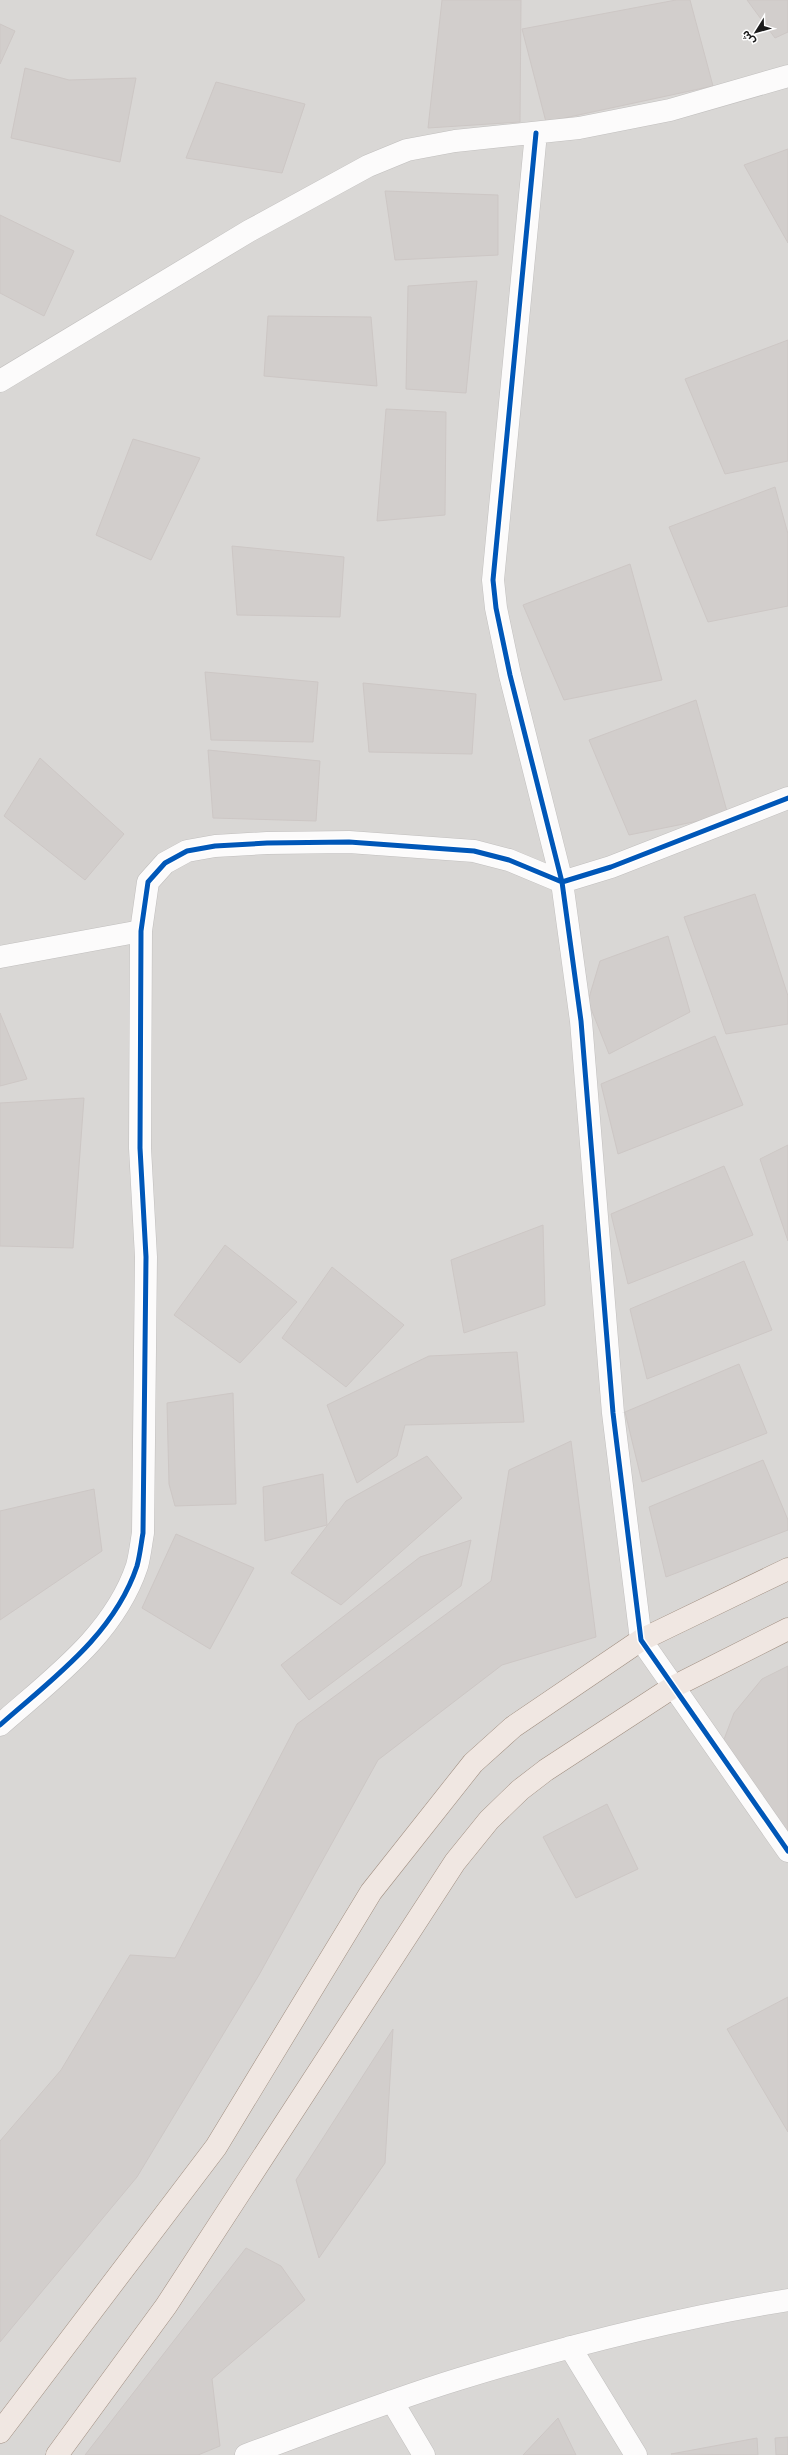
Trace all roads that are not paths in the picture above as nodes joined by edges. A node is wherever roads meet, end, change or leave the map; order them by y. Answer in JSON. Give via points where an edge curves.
{"nodes":[{"id":1,"x":788,"y":76,"type":"edge"},
{"id":2,"x":536,"y":133,"type":"junction"},
{"id":3,"x":0,"y":381,"type":"edge"},
{"id":4,"x":788,"y":798,"type":"edge"},
{"id":5,"x":562,"y":882,"type":"junction"},
{"id":6,"x":141,"y":931,"type":"junction"},
{"id":7,"x":0,"y":957,"type":"edge"},
{"id":8,"x":788,"y":1569,"type":"edge"},
{"id":9,"x":788,"y":1629,"type":"edge"},
{"id":10,"x":641,"y":1640,"type":"junction"},
{"id":11,"x":673,"y":1687,"type":"junction"},
{"id":12,"x":0,"y":1725,"type":"edge"},
{"id":13,"x":788,"y":1851,"type":"edge"},
{"id":14,"x":788,"y":2300,"type":"edge"},
{"id":15,"x":570,"y":2347,"type":"junction"},
{"id":16,"x":392,"y":2401,"type":"junction"},
{"id":17,"x":0,"y":2432,"type":"edge"},
{"id":18,"x":57,"y":2455,"type":"edge"},
{"id":19,"x":246,"y":2455,"type":"edge"},
{"id":20,"x":424,"y":2455,"type":"edge"},
{"id":21,"x":636,"y":2455,"type":"edge"}],
"edges":[{"from":1,"to":2,"type":"street","via":[[670,110],[580,128]]},
{"from":2,"to":3,"type":"street","via":[[455,140],[407,150],[368,166],[235,239]]},
{"from":2,"to":5,"type":"street","via":[[493,580],[510,675]]},
{"from":4,"to":5,"type":"street","via":[[611,867]]},
{"from":5,"to":6,"type":"street","via":[[509,860],[474,851],[349,842],[215,846],[187,851],[165,862],[148,882]]},
{"from":5,"to":10,"type":"street","via":[[582,1021],[614,1414]]},
{"from":6,"to":7,"type":"street"},
{"from":6,"to":12,"type":"street","via":[[140,1148],[146,1257],[143,1533],[137,1565],[127,1590],[95,1638]]},
{"from":8,"to":10,"type":"main road"},
{"from":9,"to":11,"type":"main road"},
{"from":10,"to":11,"type":"street"},
{"from":10,"to":17,"type":"main road","via":[[514,1727],[472,1763],[371,1892],[216,2147]]},
{"from":11,"to":13,"type":"street"},
{"from":11,"to":18,"type":"main road","via":[[546,1770],[520,1790],[489,1820],[455,1862],[166,2306]]},
{"from":14,"to":15,"type":"street","via":[[714,2312]]},
{"from":15,"to":16,"type":"street"},
{"from":15,"to":21,"type":"street"},
{"from":16,"to":19,"type":"street"},
{"from":16,"to":20,"type":"street"}]}
